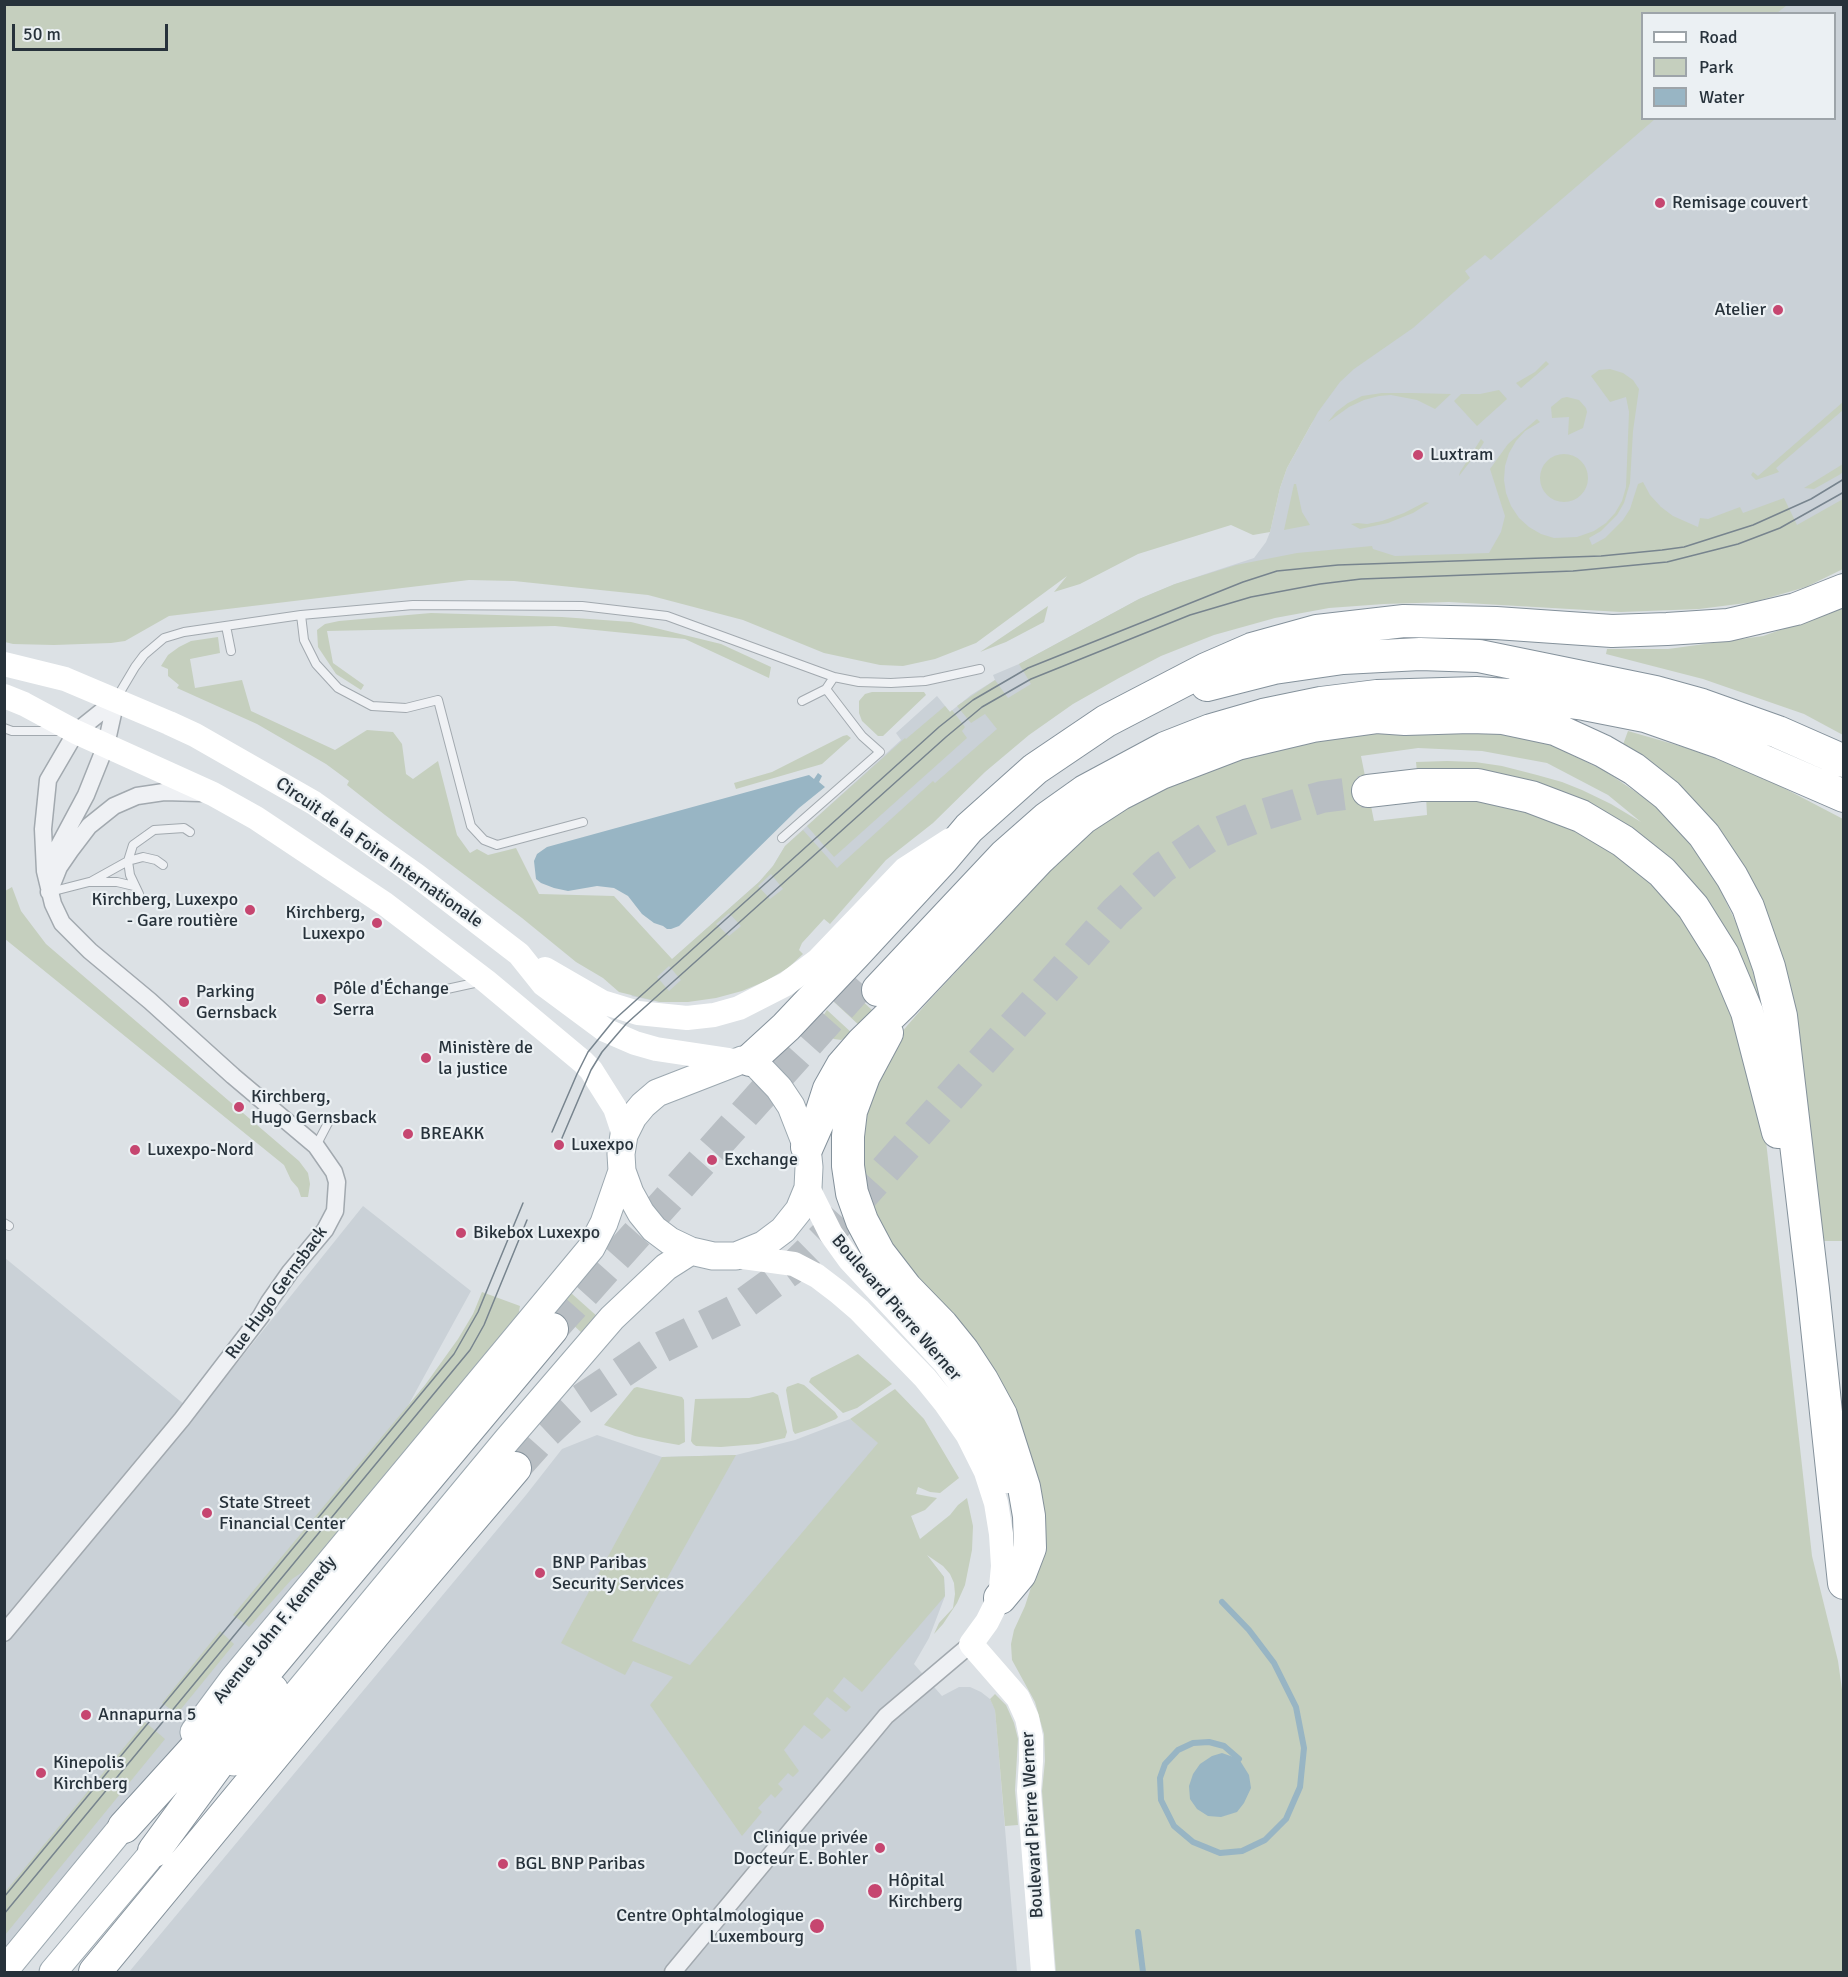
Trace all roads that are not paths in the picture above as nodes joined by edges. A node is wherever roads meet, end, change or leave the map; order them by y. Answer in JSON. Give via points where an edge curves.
{"nodes":[{"id":1,"x":1844,"y":590,"type":"edge"},
{"id":2,"x":301,"y":615,"type":"junction"},
{"id":3,"x":226,"y":626,"type":"junction"},
{"id":4,"x":231,"y":651,"type":"dead end"},
{"id":5,"x":4,"y":664,"type":"edge"},
{"id":6,"x":980,"y":669,"type":"dead end"},
{"id":7,"x":834,"y":677,"type":"junction"},
{"id":8,"x":1602,"y":682,"type":"junction"},
{"id":9,"x":826,"y":689,"type":"junction"},
{"id":10,"x":4,"y":696,"type":"edge"},
{"id":11,"x":116,"y":700,"type":"junction"},
{"id":12,"x":802,"y":701,"type":"dead end"},
{"id":13,"x":1143,"y":703,"type":"junction"},
{"id":14,"x":1376,"y":717,"type":"junction"},
{"id":15,"x":4,"y":728,"type":"edge"},
{"id":16,"x":1683,"y":730,"type":"junction"},
{"id":17,"x":76,"y":732,"type":"junction"},
{"id":18,"x":106,"y":745,"type":"junction"},
{"id":19,"x":1844,"y":761,"type":"edge"},
{"id":20,"x":1368,"y":791,"type":"tunnel mouth"},
{"id":21,"x":213,"y":794,"type":"junction"},
{"id":22,"x":1844,"y":796,"type":"edge"},
{"id":23,"x":583,"y":822,"type":"dead end"},
{"id":24,"x":969,"y":828,"type":"junction"},
{"id":25,"x":190,"y":832,"type":"dead end"},
{"id":26,"x":782,"y":838,"type":"dead end"},
{"id":27,"x":128,"y":861,"type":"junction"},
{"id":28,"x":163,"y":865,"type":"dead end"},
{"id":29,"x":45,"y":871,"type":"junction"},
{"id":30,"x":89,"y":882,"type":"junction"},
{"id":31,"x":49,"y":892,"type":"junction"},
{"id":32,"x":519,"y":954,"type":"junction"},
{"id":33,"x":486,"y":981,"type":"junction"},
{"id":34,"x":447,"y":989,"type":"dead end"},
{"id":35,"x":882,"y":990,"type":"junction"},
{"id":36,"x":743,"y":1060,"type":"junction"},
{"id":37,"x":328,"y":1124,"type":"dead end"},
{"id":38,"x":624,"y":1135,"type":"junction"},
{"id":39,"x":316,"y":1146,"type":"junction"},
{"id":40,"x":807,"y":1147,"type":"junction"},
{"id":41,"x":622,"y":1171,"type":"junction"},
{"id":42,"x":808,"y":1188,"type":"junction"},
{"id":43,"x":691,"y":1251,"type":"junction"},
{"id":44,"x":736,"y":1256,"type":"junction"},
{"id":45,"x":1813,"y":1289,"type":"junction"},
{"id":46,"x":515,"y":1468,"type":"tunnel mouth"},
{"id":47,"x":1844,"y":1583,"type":"edge"},
{"id":48,"x":1000,"y":1598,"type":"junction"},
{"id":49,"x":4,"y":1633,"type":"edge"},
{"id":50,"x":971,"y":1644,"type":"junction"},
{"id":51,"x":124,"y":1827,"type":"junction"},
{"id":52,"x":154,"y":1851,"type":"junction"},
{"id":53,"x":4,"y":1971,"type":"edge"},
{"id":54,"x":53,"y":1972,"type":"edge"},
{"id":55,"x":95,"y":1972,"type":"edge"},
{"id":56,"x":673,"y":1972,"type":"edge"},
{"id":57,"x":1042,"y":1972,"type":"edge"}],
"edges":[{"from":1,"to":13,"type":"highway","via":[[1796,609],[1728,625],[1612,631],[1404,621],[1317,631],[1252,649]]},
{"from":2,"to":3,"type":"lane"},
{"from":2,"to":7,"type":"lane","via":[[413,605],[582,606],[667,616]]},
{"from":2,"to":23,"type":"lane","via":[[304,640],[316,664],[338,688],[372,706],[406,708],[438,700],[471,826],[484,840],[497,845]]},
{"from":3,"to":4,"type":"lane"},
{"from":3,"to":11,"type":"lane","via":[[164,638],[144,655]]},
{"from":5,"to":11,"type":"main road","name":"Circuit de la Foire Internationale","via":[[65,679]]},
{"from":6,"to":7,"type":"lane","via":[[925,681],[891,683]]},
{"from":7,"to":9,"type":"lane"},
{"from":8,"to":13,"type":"highway","via":[[1479,656],[1420,654],[1343,658],[1274,668]]},
{"from":8,"to":19,"type":"highway","via":[[1702,705]]},
{"from":8,"to":35,"type":"highway","via":[[1490,674],[1376,678],[1254,699],[1157,732],[1115,753],[1037,804],[946,890]]},
{"from":9,"to":12,"type":"lane"},
{"from":9,"to":26,"type":"lane","via":[[862,736],[880,752]]},
{"from":10,"to":17,"type":"main road"},
{"from":11,"to":17,"type":"street","name":"Rue Hugo Gernsback"},
{"from":11,"to":18,"type":"street"},
{"from":11,"to":32,"type":"main road","name":"Circuit de la Foire Internationale","via":[[195,735],[314,803]]},
{"from":13,"to":24,"type":"highway","via":[[1106,721],[1035,769]]},
{"from":14,"to":16,"type":"highway","via":[[1408,709],[1522,708]]},
{"from":14,"to":35,"type":"highway","via":[[1313,726],[1238,744],[1161,773],[1120,794],[1083,818]]},
{"from":14,"to":45,"type":"highway","via":[[1503,718],[1555,729],[1634,769],[1667,795],[1704,835],[1748,907],[1781,1016]]},
{"from":15,"to":17,"type":"lane"},
{"from":16,"to":22,"type":"highway","via":[[1753,755]]},
{"from":16,"to":35,"type":"highway","via":[[1645,716],[1584,704],[1476,693],[1377,696],[1321,703],[1211,730],[1124,769],[1047,818],[1005,855]]},
{"from":17,"to":18,"type":"main road"},
{"from":17,"to":29,"type":"street","name":"Rue Hugo Gernsback","via":[[48,780],[43,829]]},
{"from":18,"to":21,"type":"main road"},
{"from":18,"to":29,"type":"street","via":[[78,811]]},
{"from":20,"to":45,"type":"highway","via":[[1420,785],[1478,785],[1531,797],[1581,816],[1623,841],[1662,872],[1693,907],[1723,955],[1747,1012],[1777,1125],[1799,1261]]},
{"from":21,"to":31,"type":"street","via":[[164,792],[137,796],[114,806],[89,826],[70,851]]},
{"from":21,"to":33,"type":"main road","via":[[314,855]]},
{"from":24,"to":32,"type":"main road","via":[[905,869],[818,960],[786,984],[739,1008],[687,1018],[631,1012],[602,1002]]},
{"from":24,"to":36,"type":"highway","via":[[786,1027]]},
{"from":25,"to":27,"type":"lane","via":[[184,828],[154,830],[133,845]]},
{"from":27,"to":28,"type":"lane","via":[[144,857]]},
{"from":27,"to":30,"type":"lane"},
{"from":27,"to":30,"type":"lane","via":[[136,890],[117,882]]},
{"from":29,"to":31,"type":"street","name":"Rue Hugo Gernsback"},
{"from":30,"to":31,"type":"lane"},
{"from":31,"to":39,"type":"street","name":"Rue Hugo Gernsback","via":[[62,922],[90,951]]},
{"from":32,"to":36,"type":"main road","name":"Circuit de la Foire Internationale","via":[[543,984],[605,1030],[656,1049]]},
{"from":33,"to":34,"type":"lane"},
{"from":33,"to":38,"type":"main road","via":[[591,1070],[615,1108]]},
{"from":35,"to":40,"type":"highway","via":[[862,1042],[842,1066]]},
{"from":35,"to":48,"type":"highway","via":[[864,1076],[851,1111],[848,1156],[852,1193],[879,1253],[963,1351],[1000,1415],[1024,1487],[1030,1548],[1020,1574]]},
{"from":36,"to":38,"type":"main road","via":[[657,1093],[633,1117]]},
{"from":36,"to":40,"type":"main road","via":[[779,1088]]},
{"from":37,"to":39,"type":"lane"},
{"from":38,"to":41,"type":"main road"},
{"from":39,"to":49,"type":"street","name":"Rue Hugo Gernsback","via":[[337,1182],[335,1211],[325,1230],[182,1419]]},
{"from":40,"to":42,"type":"main road"},
{"from":41,"to":43,"type":"main road","via":[[647,1221],[670,1241]]},
{"from":41,"to":51,"type":"main road","name":"Avenue John F. Kennedy","via":[[591,1248],[234,1678]]},
{"from":42,"to":44,"type":"main road","via":[[799,1210],[783,1230],[763,1245]]},
{"from":42,"to":48,"type":"main road","name":"Boulevard Pierre Werner","via":[[831,1234],[849,1259],[945,1363],[983,1421],[1002,1465],[1015,1515],[1017,1543],[1012,1572]]},
{"from":43,"to":44,"type":"main road"},
{"from":43,"to":52,"type":"main road","via":[[666,1267],[612,1318],[299,1691]]},
{"from":44,"to":48,"type":"main road","name":"Boulevard Pierre Werner","via":[[794,1264],[817,1276],[859,1310],[946,1404],[967,1434],[996,1503],[1003,1566]]},
{"from":45,"to":47,"type":"highway"},
{"from":46,"to":55,"type":"highway"},
{"from":48,"to":50,"type":"main road","name":"Boulevard Pierre Werner"},
{"from":50,"to":56,"type":"street","via":[[886,1716]]},
{"from":50,"to":57,"type":"main road","name":"Boulevard Pierre Werner","via":[[1018,1698],[1027,1718]]},
{"from":51,"to":52,"type":"highway","via":[[558,1335],[282,1677]]},
{"from":51,"to":53,"type":"main road","name":"Avenue John F. Kennedy"},
{"from":52,"to":54,"type":"main road"}]}
